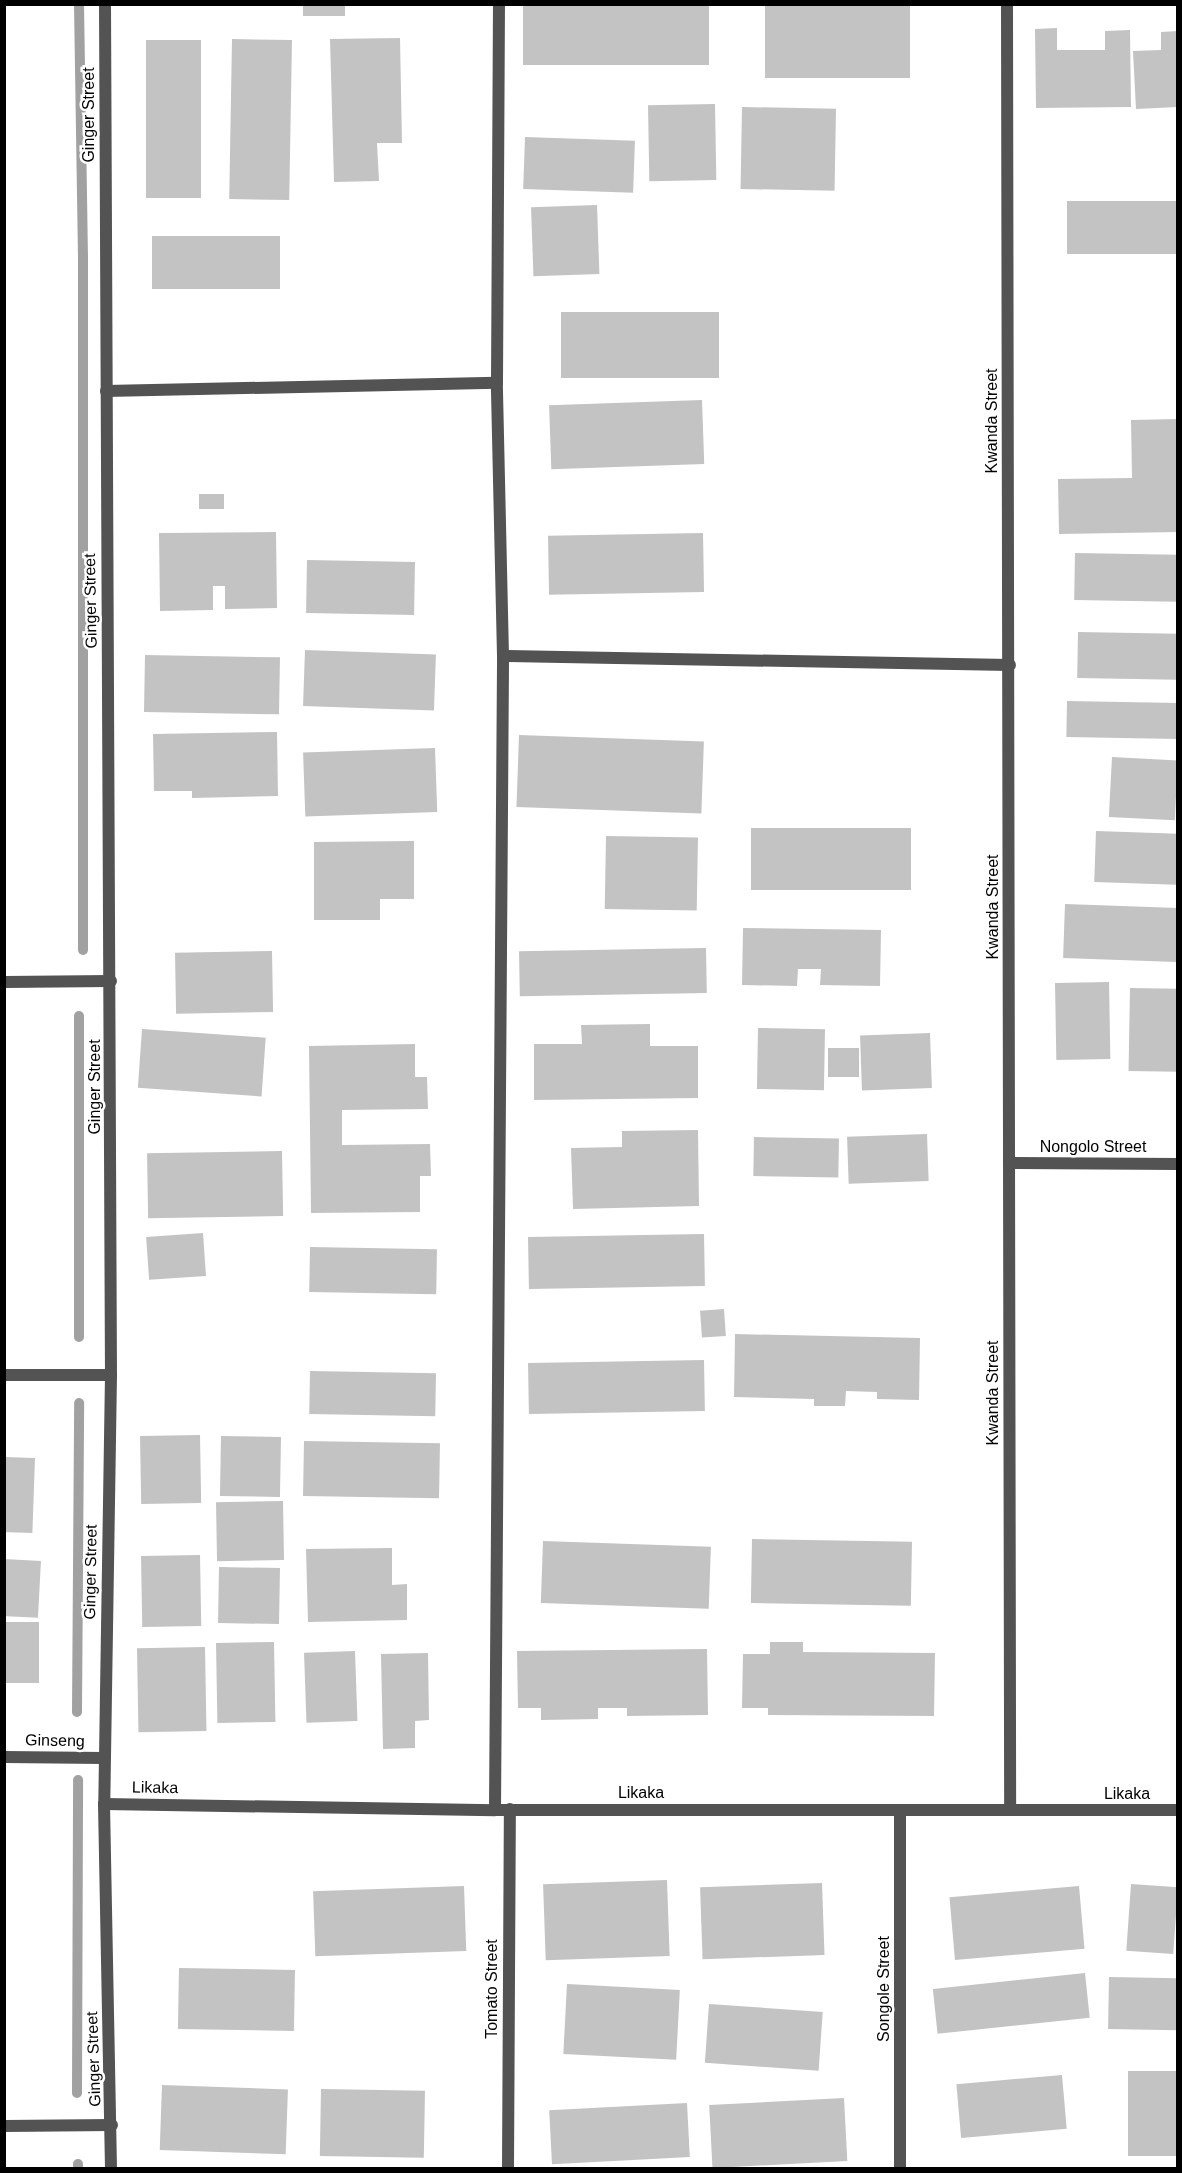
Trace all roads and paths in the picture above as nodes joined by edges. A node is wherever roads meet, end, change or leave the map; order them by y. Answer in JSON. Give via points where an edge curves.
{"nodes":[{"id":1,"x":105,"y":4,"type":"edge"},
{"id":2,"x":499,"y":4,"type":"edge"},
{"id":3,"x":1007,"y":4,"type":"edge"},
{"id":4,"x":497,"y":383,"type":"junction"},
{"id":5,"x":106,"y":392,"type":"junction"},
{"id":6,"x":503,"y":656,"type":"junction"},
{"id":7,"x":1010,"y":665,"type":"junction"},
{"id":8,"x":111,"y":981,"type":"junction"},
{"id":9,"x":4,"y":982,"type":"edge"},
{"id":10,"x":1009,"y":1163,"type":"junction"},
{"id":11,"x":1178,"y":1164,"type":"edge"},
{"id":12,"x":4,"y":1375,"type":"edge"},
{"id":13,"x":111,"y":1375,"type":"junction"},
{"id":14,"x":4,"y":1757,"type":"edge"},
{"id":15,"x":104,"y":1758,"type":"junction"},
{"id":16,"x":104,"y":1804,"type":"junction"},
{"id":17,"x":510,"y":1809,"type":"junction"},
{"id":18,"x":1010,"y":1809,"type":"junction"},
{"id":19,"x":495,"y":1810,"type":"junction"},
{"id":20,"x":900,"y":1810,"type":"junction"},
{"id":21,"x":1178,"y":1810,"type":"edge"},
{"id":22,"x":112,"y":2125,"type":"junction"},
{"id":23,"x":4,"y":2126,"type":"edge"},
{"id":24,"x":111,"y":2169,"type":"edge"},
{"id":25,"x":508,"y":2169,"type":"edge"},
{"id":26,"x":900,"y":2169,"type":"edge"}],
"edges":[{"from":1,"to":5,"type":"street","name":"Ginger Street"},
{"from":2,"to":4,"type":"street"},
{"from":3,"to":7,"type":"street","name":"Kwanda Street"},
{"from":4,"to":5,"type":"street"},
{"from":4,"to":6,"type":"street"},
{"from":5,"to":8,"type":"street","name":"Ginger Street"},
{"from":6,"to":7,"type":"street"},
{"from":6,"to":19,"type":"street"},
{"from":7,"to":10,"type":"street","name":"Kwanda Street"},
{"from":8,"to":9,"type":"street"},
{"from":8,"to":13,"type":"street","name":"Ginger Street"},
{"from":10,"to":11,"type":"street","name":"Nongolo Street"},
{"from":10,"to":18,"type":"street","name":"Kwanda Street"},
{"from":12,"to":13,"type":"street"},
{"from":13,"to":15,"type":"street","name":"Ginger Street"},
{"from":14,"to":15,"type":"street","name":"Ginseng"},
{"from":15,"to":16,"type":"street","name":"Ginger Street"},
{"from":16,"to":19,"type":"street","name":"Likaka"},
{"from":16,"to":22,"type":"street","name":"Ginger Street"},
{"from":17,"to":19,"type":"street","name":"Likaka"},
{"from":17,"to":20,"type":"street","name":"Likaka"},
{"from":17,"to":25,"type":"street","name":"Tomato Street"},
{"from":18,"to":20,"type":"street","name":"Likaka"},
{"from":18,"to":21,"type":"street","name":"Likaka"},
{"from":20,"to":26,"type":"street","name":"Songole Street"},
{"from":22,"to":23,"type":"street"},
{"from":22,"to":24,"type":"street","name":"Ginger Street"}]}
